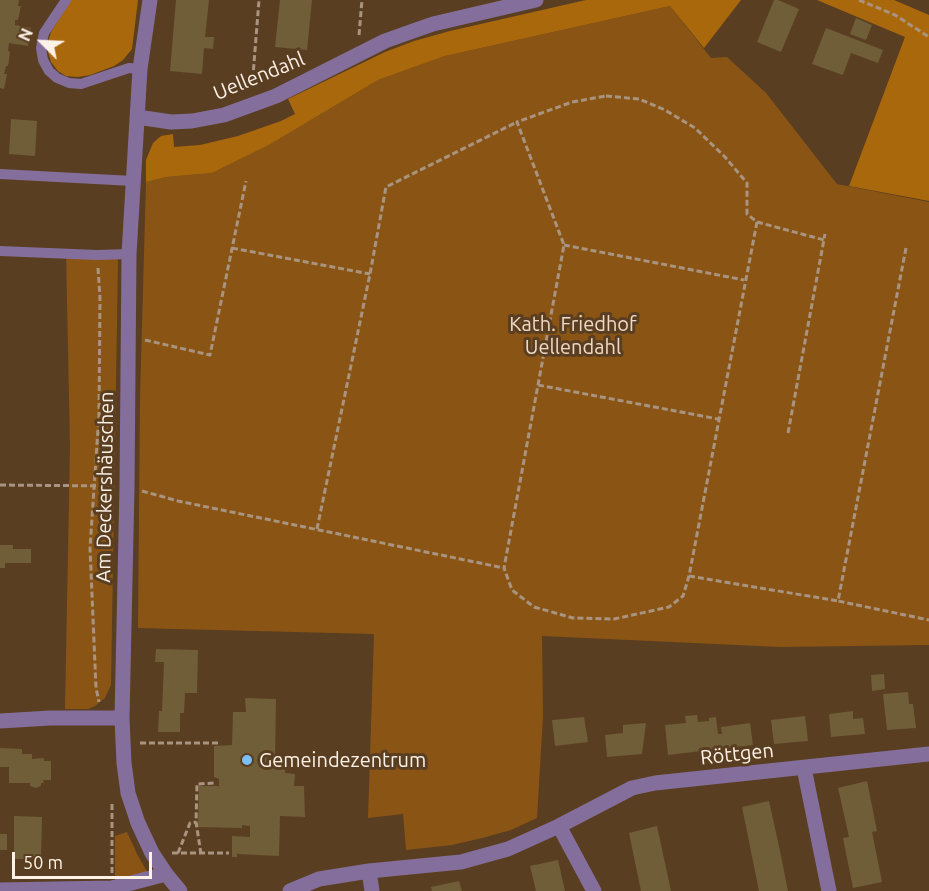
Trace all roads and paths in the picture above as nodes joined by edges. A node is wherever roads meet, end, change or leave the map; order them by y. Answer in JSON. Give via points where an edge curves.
{"nodes":[{"id":1,"x":66,"y":0,"type":"edge"},
{"id":2,"x":150,"y":0,"type":"edge"},
{"id":3,"x":259,"y":0,"type":"edge"},
{"id":4,"x":362,"y":0,"type":"edge"},
{"id":5,"x":536,"y":0,"type":"edge"},
{"id":6,"x":860,"y":0,"type":"edge"},
{"id":7,"x":497,"y":4,"type":"edge"},
{"id":8,"x":929,"y":37,"type":"edge"},
{"id":9,"x":357,"y":55,"type":"junction"},
{"id":10,"x":140,"y":69,"type":"junction"},
{"id":11,"x":250,"y":106,"type":"junction"},
{"id":12,"x":137,"y":117,"type":"junction"},
{"id":13,"x":517,"y":122,"type":"junction"},
{"id":14,"x":0,"y":174,"type":"edge"},
{"id":15,"x":133,"y":181,"type":"junction"},
{"id":16,"x":246,"y":181,"type":"dead end"},
{"id":17,"x":757,"y":222,"type":"junction"},
{"id":18,"x":825,"y":234,"type":"dead end"},
{"id":19,"x":824,"y":240,"type":"junction"},
{"id":20,"x":564,"y":245,"type":"junction"},
{"id":21,"x":906,"y":248,"type":"dead end"},
{"id":22,"x":232,"y":249,"type":"junction"},
{"id":23,"x":0,"y":251,"type":"edge"},
{"id":24,"x":129,"y":254,"type":"junction"},
{"id":25,"x":97,"y":255,"type":"junction"},
{"id":26,"x":370,"y":274,"type":"junction"},
{"id":27,"x":745,"y":280,"type":"junction"},
{"id":28,"x":128,"y":336,"type":"junction"},
{"id":29,"x":538,"y":385,"type":"junction"},
{"id":30,"x":718,"y":419,"type":"junction"},
{"id":31,"x":788,"y":433,"type":"dead end"},
{"id":32,"x":0,"y":485,"type":"edge"},
{"id":33,"x":94,"y":485,"type":"junction"},
{"id":34,"x":127,"y":487,"type":"junction"},
{"id":35,"x":317,"y":529,"type":"junction"},
{"id":36,"x":504,"y":568,"type":"junction"},
{"id":37,"x":689,"y":576,"type":"junction"},
{"id":38,"x":838,"y":602,"type":"junction"},
{"id":39,"x":929,"y":620,"type":"edge"},
{"id":40,"x":102,"y":718,"type":"junction"},
{"id":41,"x":122,"y":718,"type":"junction"},
{"id":42,"x":0,"y":721,"type":"edge"},
{"id":43,"x":221,"y":742,"type":"dead end"},
{"id":44,"x":123,"y":743,"type":"junction"},
{"id":45,"x":929,"y":754,"type":"edge"},
{"id":46,"x":804,"y":768,"type":"junction"},
{"id":47,"x":215,"y":783,"type":"dead end"},
{"id":48,"x":112,"y":796,"type":"dead end"},
{"id":49,"x":196,"y":822,"type":"junction"},
{"id":50,"x":559,"y":826,"type":"junction"},
{"id":51,"x":152,"y":853,"type":"junction"},
{"id":52,"x":178,"y":853,"type":"junction"},
{"id":53,"x":201,"y":854,"type":"junction"},
{"id":54,"x":229,"y":854,"type":"dead end"},
{"id":55,"x":369,"y":871,"type":"junction"},
{"id":56,"x":166,"y":874,"type":"junction"},
{"id":57,"x":112,"y":888,"type":"junction"},
{"id":58,"x":0,"y":890,"type":"edge"},
{"id":59,"x":180,"y":891,"type":"edge"},
{"id":60,"x":290,"y":891,"type":"edge"},
{"id":61,"x":372,"y":891,"type":"edge"},
{"id":62,"x":594,"y":891,"type":"edge"},
{"id":63,"x":829,"y":891,"type":"edge"}],
"edges":[{"from":1,"to":10,"type":"lane","via":[[44,33],[41,48],[49,71],[69,83],[81,84],[129,68]]},
{"from":2,"to":10,"type":"street","name":"Am Deckershäuschen"},
{"from":3,"to":11,"type":"path"},
{"from":4,"to":9,"type":"path"},
{"from":5,"to":7,"type":"street","name":"Uellendahl"},
{"from":6,"to":8,"type":"path","via":[[895,15]]},
{"from":7,"to":9,"type":"street","name":"Uellendahl","via":[[413,31]]},
{"from":9,"to":11,"type":"street","name":"Uellendahl"},
{"from":10,"to":12,"type":"street","name":"Am Deckershäuschen"},
{"from":11,"to":12,"type":"street","name":"Uellendahl","via":[[192,121]]},
{"from":12,"to":15,"type":"street","name":"Am Deckershäuschen"},
{"from":13,"to":17,"type":"path","via":[[572,102],[606,96],[639,99],[694,128],[725,157],[747,183],[747,214]]},
{"from":13,"to":20,"type":"path"},
{"from":13,"to":26,"type":"path","via":[[386,187]]},
{"from":14,"to":15,"type":"lane"},
{"from":15,"to":24,"type":"street","name":"Am Deckershäuschen"},
{"from":16,"to":22,"type":"path"},
{"from":17,"to":19,"type":"path"},
{"from":17,"to":27,"type":"path"},
{"from":18,"to":19,"type":"path"},
{"from":19,"to":31,"type":"path"},
{"from":20,"to":27,"type":"path"},
{"from":20,"to":29,"type":"path"},
{"from":21,"to":38,"type":"path"},
{"from":22,"to":26,"type":"path"},
{"from":22,"to":28,"type":"path","via":[[210,355]]},
{"from":23,"to":25,"type":"lane"},
{"from":24,"to":25,"type":"lane"},
{"from":24,"to":28,"type":"street","name":"Am Deckershäuschen"},
{"from":25,"to":33,"type":"path","via":[[99,414]]},
{"from":26,"to":35,"type":"path"},
{"from":27,"to":30,"type":"path"},
{"from":28,"to":34,"type":"street","name":"Am Deckershäuschen"},
{"from":29,"to":30,"type":"path"},
{"from":29,"to":36,"type":"path"},
{"from":30,"to":37,"type":"path"},
{"from":32,"to":33,"type":"path"},
{"from":33,"to":34,"type":"path"},
{"from":33,"to":40,"type":"path","via":[[90,548],[96,688]]},
{"from":34,"to":35,"type":"path"},
{"from":34,"to":41,"type":"street","name":"Am Deckershäuschen"},
{"from":35,"to":36,"type":"path"},
{"from":36,"to":37,"type":"path","via":[[513,590],[534,607],[573,618],[614,619],[669,607],[683,596]]},
{"from":37,"to":38,"type":"path"},
{"from":38,"to":39,"type":"path"},
{"from":40,"to":41,"type":"street"},
{"from":40,"to":42,"type":"street"},
{"from":41,"to":44,"type":"street","name":"Am Deckershäuschen"},
{"from":43,"to":44,"type":"path"},
{"from":44,"to":51,"type":"street","name":"Am Deckershäuschen","via":[[128,793]]},
{"from":45,"to":46,"type":"street","name":"Röttgen"},
{"from":46,"to":50,"type":"street","name":"Röttgen","via":[[632,788]]},
{"from":46,"to":63,"type":"street"},
{"from":47,"to":49,"type":"path","via":[[197,784]]},
{"from":48,"to":57,"type":"path"},
{"from":49,"to":52,"type":"path","via":[[190,823]]},
{"from":49,"to":53,"type":"path"},
{"from":50,"to":55,"type":"street","name":"Röttgen","via":[[508,849],[461,862]]},
{"from":50,"to":62,"type":"street"},
{"from":51,"to":52,"type":"path"},
{"from":51,"to":56,"type":"street","name":"Am Deckershäuschen"},
{"from":52,"to":53,"type":"path"},
{"from":53,"to":54,"type":"path"},
{"from":55,"to":60,"type":"street","name":"Röttgen","via":[[319,879]]},
{"from":55,"to":61,"type":"street"},
{"from":56,"to":57,"type":"street"},
{"from":56,"to":59,"type":"street","name":"Am Deckershäuschen"},
{"from":57,"to":58,"type":"street"}]}
